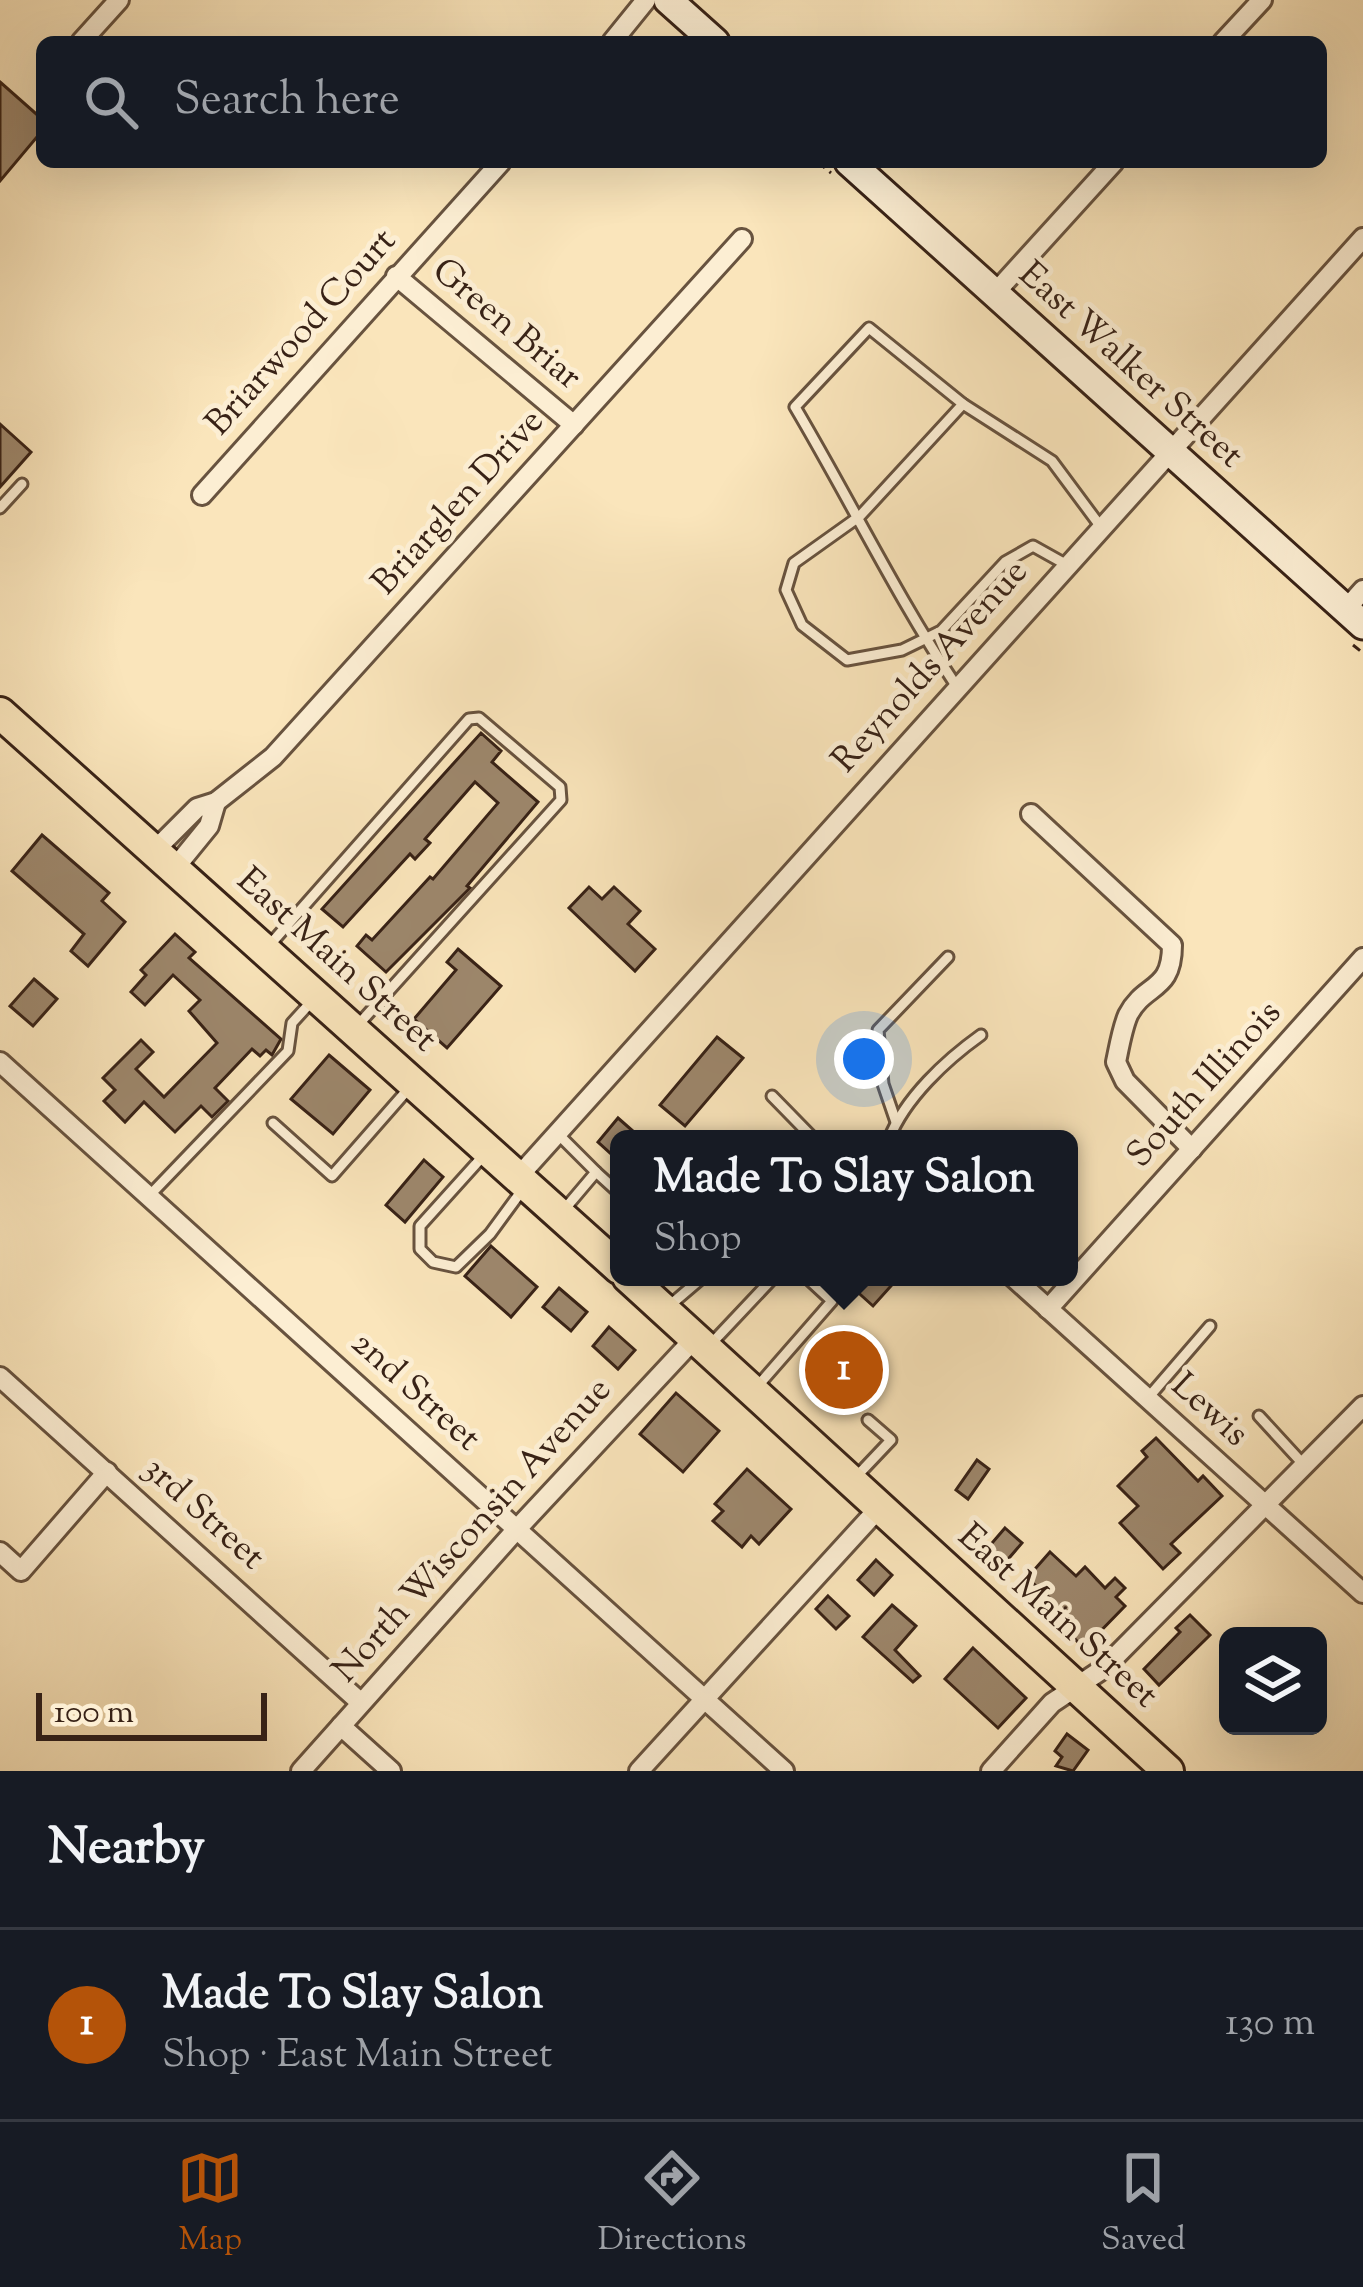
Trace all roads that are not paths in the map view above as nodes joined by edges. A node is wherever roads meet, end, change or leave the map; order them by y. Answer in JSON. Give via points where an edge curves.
{"nodes":[{"id":1,"x":119,"y":0,"type":"edge"},
{"id":2,"x":646,"y":0,"type":"edge"},
{"id":3,"x":668,"y":0,"type":"edge"},
{"id":4,"x":1262,"y":0,"type":"edge"},
{"id":5,"x":87,"y":36,"type":"edge"},
{"id":6,"x":616,"y":36,"type":"edge"},
{"id":7,"x":708,"y":36,"type":"edge"},
{"id":8,"x":1229,"y":36,"type":"edge"},
{"id":9,"x":495,"y":168,"type":"edge"},
{"id":10,"x":855,"y":168,"type":"edge"},
{"id":11,"x":1109,"y":168,"type":"edge"},
{"id":12,"x":1363,"y":238,"type":"edge"},
{"id":13,"x":742,"y":239,"type":"dead end"},
{"id":14,"x":395,"y":276,"type":"junction"},
{"id":15,"x":995,"y":293,"type":"junction"},
{"id":16,"x":963,"y":404,"type":"junction"},
{"id":17,"x":574,"y":425,"type":"junction"},
{"id":18,"x":1171,"y":451,"type":"junction"},
{"id":19,"x":22,"y":484,"type":"dead end"},
{"id":20,"x":202,"y":495,"type":"dead end"},
{"id":21,"x":0,"y":508,"type":"edge"},
{"id":22,"x":860,"y":516,"type":"junction"},
{"id":23,"x":1101,"y":527,"type":"junction"},
{"id":24,"x":1067,"y":565,"type":"junction"},
{"id":25,"x":1357,"y":608,"type":"edge"},
{"id":26,"x":925,"y":639,"type":"junction"},
{"id":27,"x":957,"y":688,"type":"junction"},
{"id":28,"x":0,"y":713,"type":"edge"},
{"id":29,"x":1031,"y":814,"type":"dead end"},
{"id":30,"x":164,"y":860,"type":"junction"},
{"id":31,"x":265,"y":950,"type":"junction"},
{"id":32,"x":948,"y":957,"type":"dead end"},
{"id":33,"x":1363,"y":958,"type":"edge"},
{"id":34,"x":317,"y":996,"type":"junction"},
{"id":35,"x":355,"y":1029,"type":"junction"},
{"id":36,"x":981,"y":1035,"type":"dead end"},
{"id":37,"x":0,"y":1062,"type":"edge"},
{"id":38,"x":413,"y":1083,"type":"junction"},
{"id":39,"x":772,"y":1096,"type":"dead end"},
{"id":40,"x":896,"y":1122,"type":"junction"},
{"id":41,"x":273,"y":1123,"type":"dead end"},
{"id":42,"x":805,"y":1130,"type":"edge"},
{"id":43,"x":893,"y":1130,"type":"edge"},
{"id":44,"x":556,"y":1139,"type":"junction"},
{"id":45,"x":1192,"y":1149,"type":"junction"},
{"id":46,"x":488,"y":1150,"type":"junction"},
{"id":47,"x":596,"y":1172,"type":"junction"},
{"id":48,"x":523,"y":1182,"type":"junction"},
{"id":49,"x":610,"y":1185,"type":"edge"},
{"id":50,"x":149,"y":1196,"type":"junction"},
{"id":51,"x":560,"y":1215,"type":"junction"},
{"id":52,"x":610,"y":1260,"type":"edge"},
{"id":53,"x":1078,"y":1276,"type":"edge"},
{"id":54,"x":638,"y":1286,"type":"edge"},
{"id":55,"x":693,"y":1286,"type":"edge"},
{"id":56,"x":764,"y":1286,"type":"edge"},
{"id":57,"x":816,"y":1286,"type":"edge"},
{"id":58,"x":1023,"y":1286,"type":"edge"},
{"id":59,"x":1069,"y":1286,"type":"edge"},
{"id":60,"x":1048,"y":1309,"type":"junction"},
{"id":61,"x":665,"y":1310,"type":"junction"},
{"id":62,"x":1210,"y":1326,"type":"dead end"},
{"id":63,"x":701,"y":1343,"type":"junction"},
{"id":64,"x":0,"y":1377,"type":"edge"},
{"id":65,"x":754,"y":1391,"type":"junction"},
{"id":66,"x":1147,"y":1399,"type":"junction"},
{"id":67,"x":1363,"y":1406,"type":"edge"},
{"id":68,"x":1258,"y":1416,"type":"dead end"},
{"id":69,"x":868,"y":1420,"type":"dead end"},
{"id":70,"x":1304,"y":1465,"type":"junction"},
{"id":71,"x":107,"y":1472,"type":"junction"},
{"id":72,"x":851,"y":1482,"type":"junction"},
{"id":73,"x":1264,"y":1504,"type":"junction"},
{"id":74,"x":879,"y":1508,"type":"junction"},
{"id":75,"x":516,"y":1530,"type":"junction"},
{"id":76,"x":0,"y":1552,"type":"edge"},
{"id":77,"x":1363,"y":1593,"type":"edge"},
{"id":78,"x":1077,"y":1687,"type":"junction"},
{"id":79,"x":705,"y":1699,"type":"junction"},
{"id":80,"x":360,"y":1702,"type":"junction"},
{"id":81,"x":341,"y":1726,"type":"junction"},
{"id":82,"x":302,"y":1771,"type":"edge"},
{"id":83,"x":391,"y":1771,"type":"edge"},
{"id":84,"x":639,"y":1771,"type":"edge"},
{"id":85,"x":784,"y":1771,"type":"edge"},
{"id":86,"x":992,"y":1771,"type":"edge"},
{"id":87,"x":1168,"y":1771,"type":"edge"}],
"edges":[{"from":1,"to":5,"type":"street"},
{"from":2,"to":6,"type":"street"},
{"from":3,"to":7,"type":"street"},
{"from":4,"to":8,"type":"street"},
{"from":9,"to":14,"type":"street","name":"Briarwood Court"},
{"from":10,"to":15,"type":"street","name":"East Walker Street"},
{"from":11,"to":15,"type":"street"},
{"from":12,"to":18,"type":"street","name":"Reynolds Avenue"},
{"from":13,"to":17,"type":"street","name":"Briarglen Drive"},
{"from":14,"to":17,"type":"street","name":"Green Briar"},
{"from":14,"to":20,"type":"street","name":"Briarwood Court"},
{"from":15,"to":18,"type":"street","name":"East Walker Street"},
{"from":16,"to":22,"type":"lane"},
{"from":16,"to":22,"type":"lane","via":[[869,328],[795,407]]},
{"from":16,"to":23,"type":"lane","via":[[1052,461]]},
{"from":17,"to":30,"type":"street","name":"Briarglen Drive","via":[[273,757],[197,808]]},
{"from":18,"to":23,"type":"street","name":"Reynolds Avenue"},
{"from":18,"to":25,"type":"street","name":"East Walker Street"},
{"from":19,"to":21,"type":"lane"},
{"from":22,"to":26,"type":"lane"},
{"from":22,"to":26,"type":"lane","via":[[794,563],[786,590],[802,625],[847,660]]},
{"from":23,"to":24,"type":"street","name":"Reynolds Avenue"},
{"from":24,"to":26,"type":"lane","via":[[1033,546],[1005,562],[941,632]]},
{"from":24,"to":27,"type":"street","name":"Reynolds Avenue"},
{"from":26,"to":27,"type":"lane"},
{"from":27,"to":44,"type":"street","name":"Reynolds Avenue"},
{"from":28,"to":30,"type":"main road","name":"East Main Street"},
{"from":29,"to":45,"type":"street","via":[[1172,945],[1164,982],[1129,1013],[1116,1063]]},
{"from":30,"to":31,"type":"main road","name":"East Main Street"},
{"from":31,"to":34,"type":"main road","name":"East Main Street"},
{"from":31,"to":35,"type":"lane","via":[[469,719],[479,718],[560,787],[561,800],[546,818]]},
{"from":32,"to":40,"type":"lane","via":[[878,1030]]},
{"from":33,"to":45,"type":"street","name":"South Illinois"},
{"from":34,"to":35,"type":"main road","name":"East Main Street"},
{"from":34,"to":50,"type":"lane","via":[[292,1023],[288,1051]]},
{"from":35,"to":38,"type":"main road","name":"East Main Street"},
{"from":36,"to":40,"type":"lane"},
{"from":37,"to":50,"type":"street","name":"2nd Street"},
{"from":38,"to":41,"type":"lane","via":[[332,1176]]},
{"from":38,"to":46,"type":"main road","name":"East Main Street"},
{"from":39,"to":42,"type":"lane"},
{"from":40,"to":43,"type":"lane"},
{"from":44,"to":47,"type":"lane"},
{"from":44,"to":48,"type":"street","name":"Reynolds Avenue"},
{"from":45,"to":53,"type":"street","name":"South Illinois"},
{"from":46,"to":48,"type":"main road","name":"East Main Street"},
{"from":46,"to":48,"type":"lane","via":[[420,1226],[420,1249],[433,1262],[456,1267],[490,1234]]},
{"from":47,"to":49,"type":"lane"},
{"from":47,"to":51,"type":"lane"},
{"from":48,"to":51,"type":"main road","name":"East Main Street"},
{"from":50,"to":75,"type":"street","name":"2nd Street"},
{"from":51,"to":52,"type":"main road","name":"East Main Street"},
{"from":54,"to":61,"type":"main road","name":"East Main Street"},
{"from":55,"to":61,"type":"lane"},
{"from":56,"to":63,"type":"lane"},
{"from":57,"to":65,"type":"lane","via":[[832,1301]]},
{"from":58,"to":60,"type":"street","name":"Lewis"},
{"from":59,"to":60,"type":"street","name":"South Illinois"},
{"from":60,"to":66,"type":"street","name":"Lewis"},
{"from":61,"to":63,"type":"main road","name":"East Main Street"},
{"from":62,"to":66,"type":"lane"},
{"from":63,"to":65,"type":"main road","name":"East Main Street"},
{"from":63,"to":75,"type":"street","name":"North Wisconsin Avenue"},
{"from":64,"to":71,"type":"street","name":"3rd Street"},
{"from":65,"to":72,"type":"main road","name":"East Main Street"},
{"from":66,"to":73,"type":"street","name":"Lewis"},
{"from":67,"to":70,"type":"street"},
{"from":68,"to":70,"type":"lane"},
{"from":69,"to":72,"type":"lane","via":[[891,1440]]},
{"from":70,"to":73,"type":"street"},
{"from":71,"to":76,"type":"street","via":[[21,1571]]},
{"from":71,"to":80,"type":"street","name":"3rd Street"},
{"from":72,"to":74,"type":"main road","name":"East Main Street"},
{"from":73,"to":77,"type":"street","name":"Lewis"},
{"from":73,"to":78,"type":"street"},
{"from":74,"to":78,"type":"main road","name":"East Main Street"},
{"from":74,"to":79,"type":"street"},
{"from":75,"to":79,"type":"street","name":"2nd Street"},
{"from":75,"to":80,"type":"street","name":"North Wisconsin Avenue"},
{"from":78,"to":86,"type":"street","via":[[1052,1703]]},
{"from":78,"to":87,"type":"main road","name":"East Main Street"},
{"from":79,"to":84,"type":"street"},
{"from":79,"to":85,"type":"street","name":"2nd Street"},
{"from":80,"to":81,"type":"street","name":"North Wisconsin Avenue"},
{"from":81,"to":82,"type":"street","name":"North Wisconsin Avenue"},
{"from":81,"to":83,"type":"street"}]}
